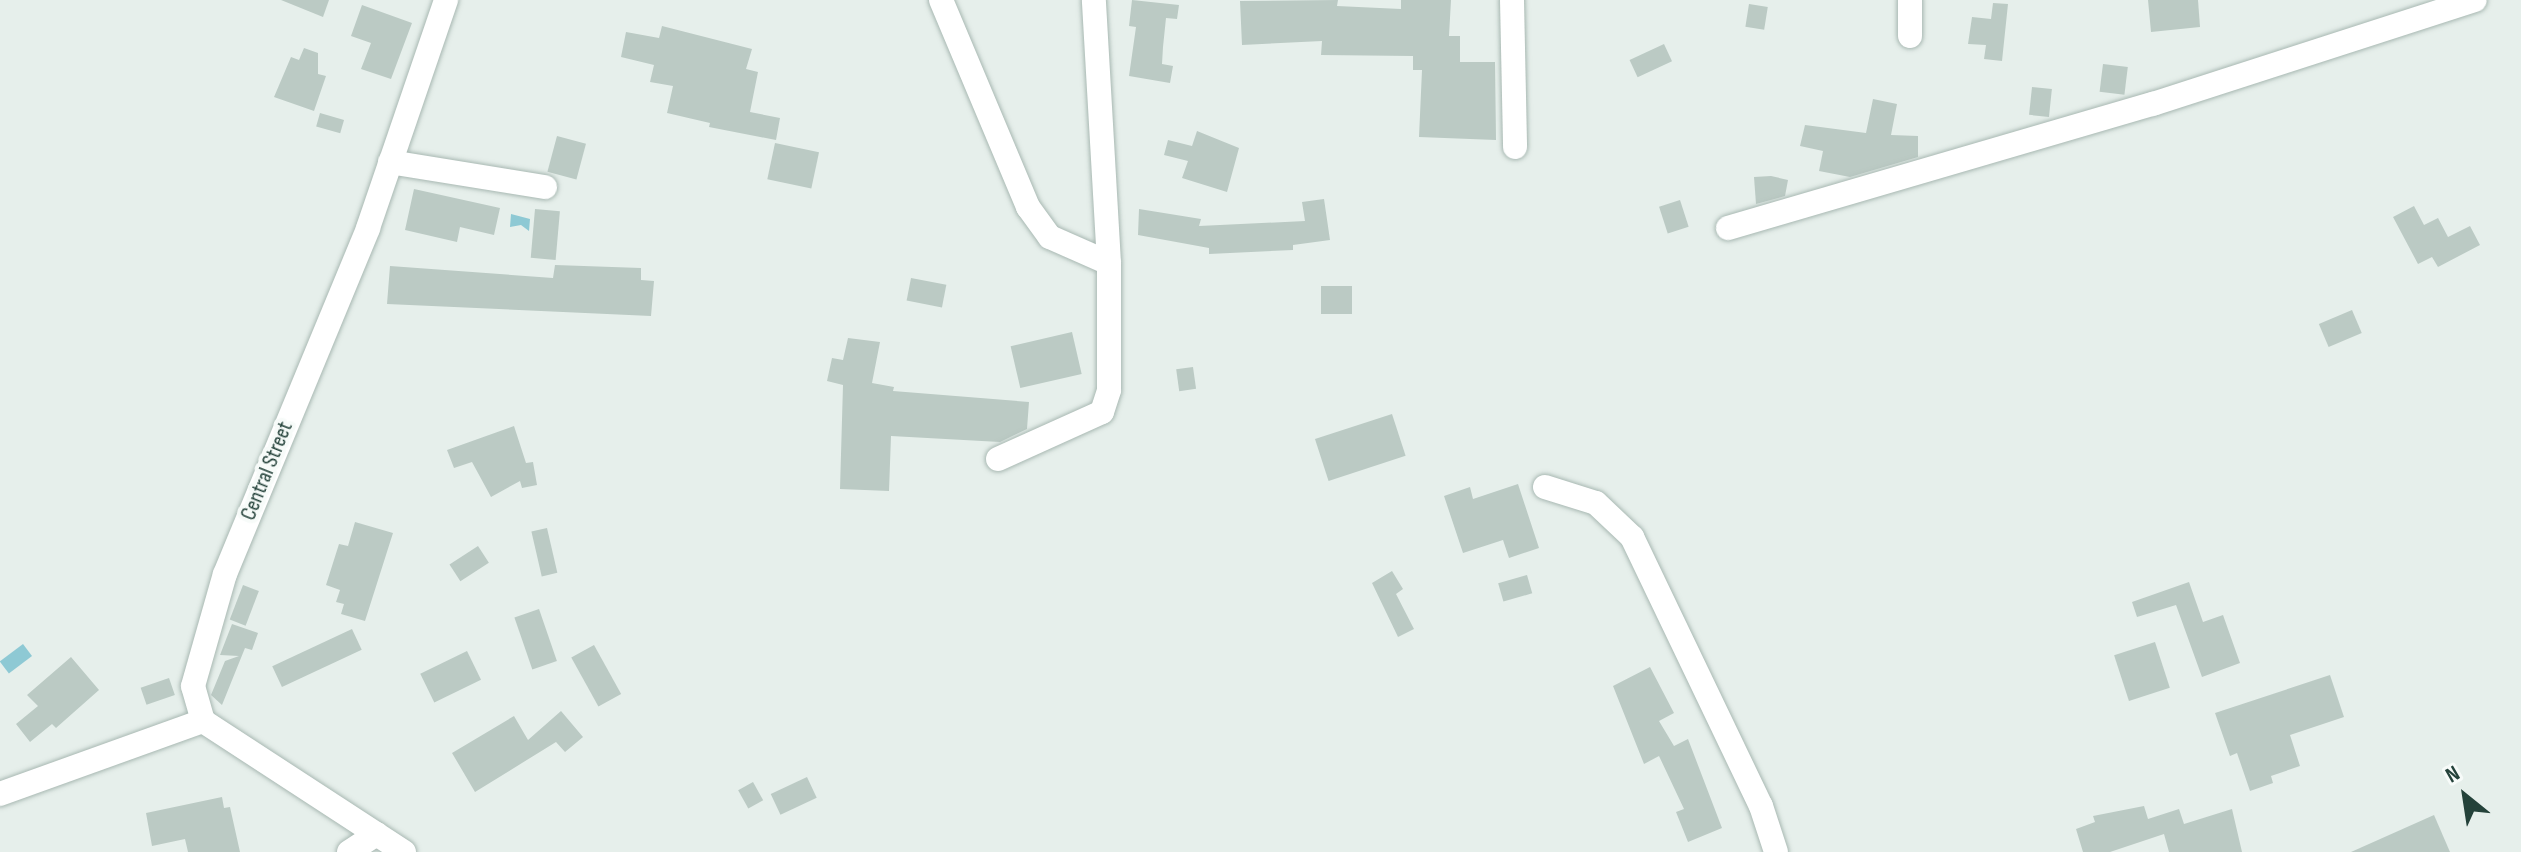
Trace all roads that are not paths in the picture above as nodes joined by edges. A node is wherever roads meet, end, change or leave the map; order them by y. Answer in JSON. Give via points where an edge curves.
{"nodes":[{"id":1,"x":446,"y":0,"type":"edge"},
{"id":2,"x":941,"y":0,"type":"edge"},
{"id":3,"x":1094,"y":0,"type":"edge"},
{"id":4,"x":1512,"y":0,"type":"edge"},
{"id":5,"x":1910,"y":0,"type":"edge"},
{"id":6,"x":2475,"y":0,"type":"edge"},
{"id":7,"x":1910,"y":36,"type":"dead end"},
{"id":8,"x":1515,"y":147,"type":"dead end"},
{"id":9,"x":390,"y":162,"type":"junction"},
{"id":10,"x":545,"y":187,"type":"dead end"},
{"id":11,"x":1728,"y":228,"type":"dead end"},
{"id":12,"x":1109,"y":263,"type":"junction"},
{"id":13,"x":998,"y":459,"type":"dead end"},
{"id":14,"x":1545,"y":487,"type":"dead end"},
{"id":15,"x":203,"y":721,"type":"junction"},
{"id":16,"x":0,"y":794,"type":"edge"},
{"id":17,"x":377,"y":834,"type":"junction"},
{"id":18,"x":349,"y":852,"type":"edge"},
{"id":19,"x":404,"y":852,"type":"edge"},
{"id":20,"x":1776,"y":852,"type":"edge"}],
"edges":[{"from":1,"to":9,"type":"street","name":"Central Street"},
{"from":2,"to":12,"type":"street","via":[[1028,207],[1050,237]]},
{"from":3,"to":12,"type":"street"},
{"from":4,"to":8,"type":"street"},
{"from":5,"to":7,"type":"street"},
{"from":6,"to":11,"type":"street","via":[[1972,159]]},
{"from":9,"to":10,"type":"street"},
{"from":9,"to":15,"type":"street","name":"Central Street","via":[[225,574],[193,686]]},
{"from":12,"to":13,"type":"street","via":[[1112,362],[1102,412]]},
{"from":14,"to":20,"type":"street","via":[[1596,503],[1632,537],[1761,806]]},
{"from":15,"to":16,"type":"street"},
{"from":15,"to":17,"type":"street"},
{"from":17,"to":18,"type":"street"},
{"from":17,"to":19,"type":"street"}]}
